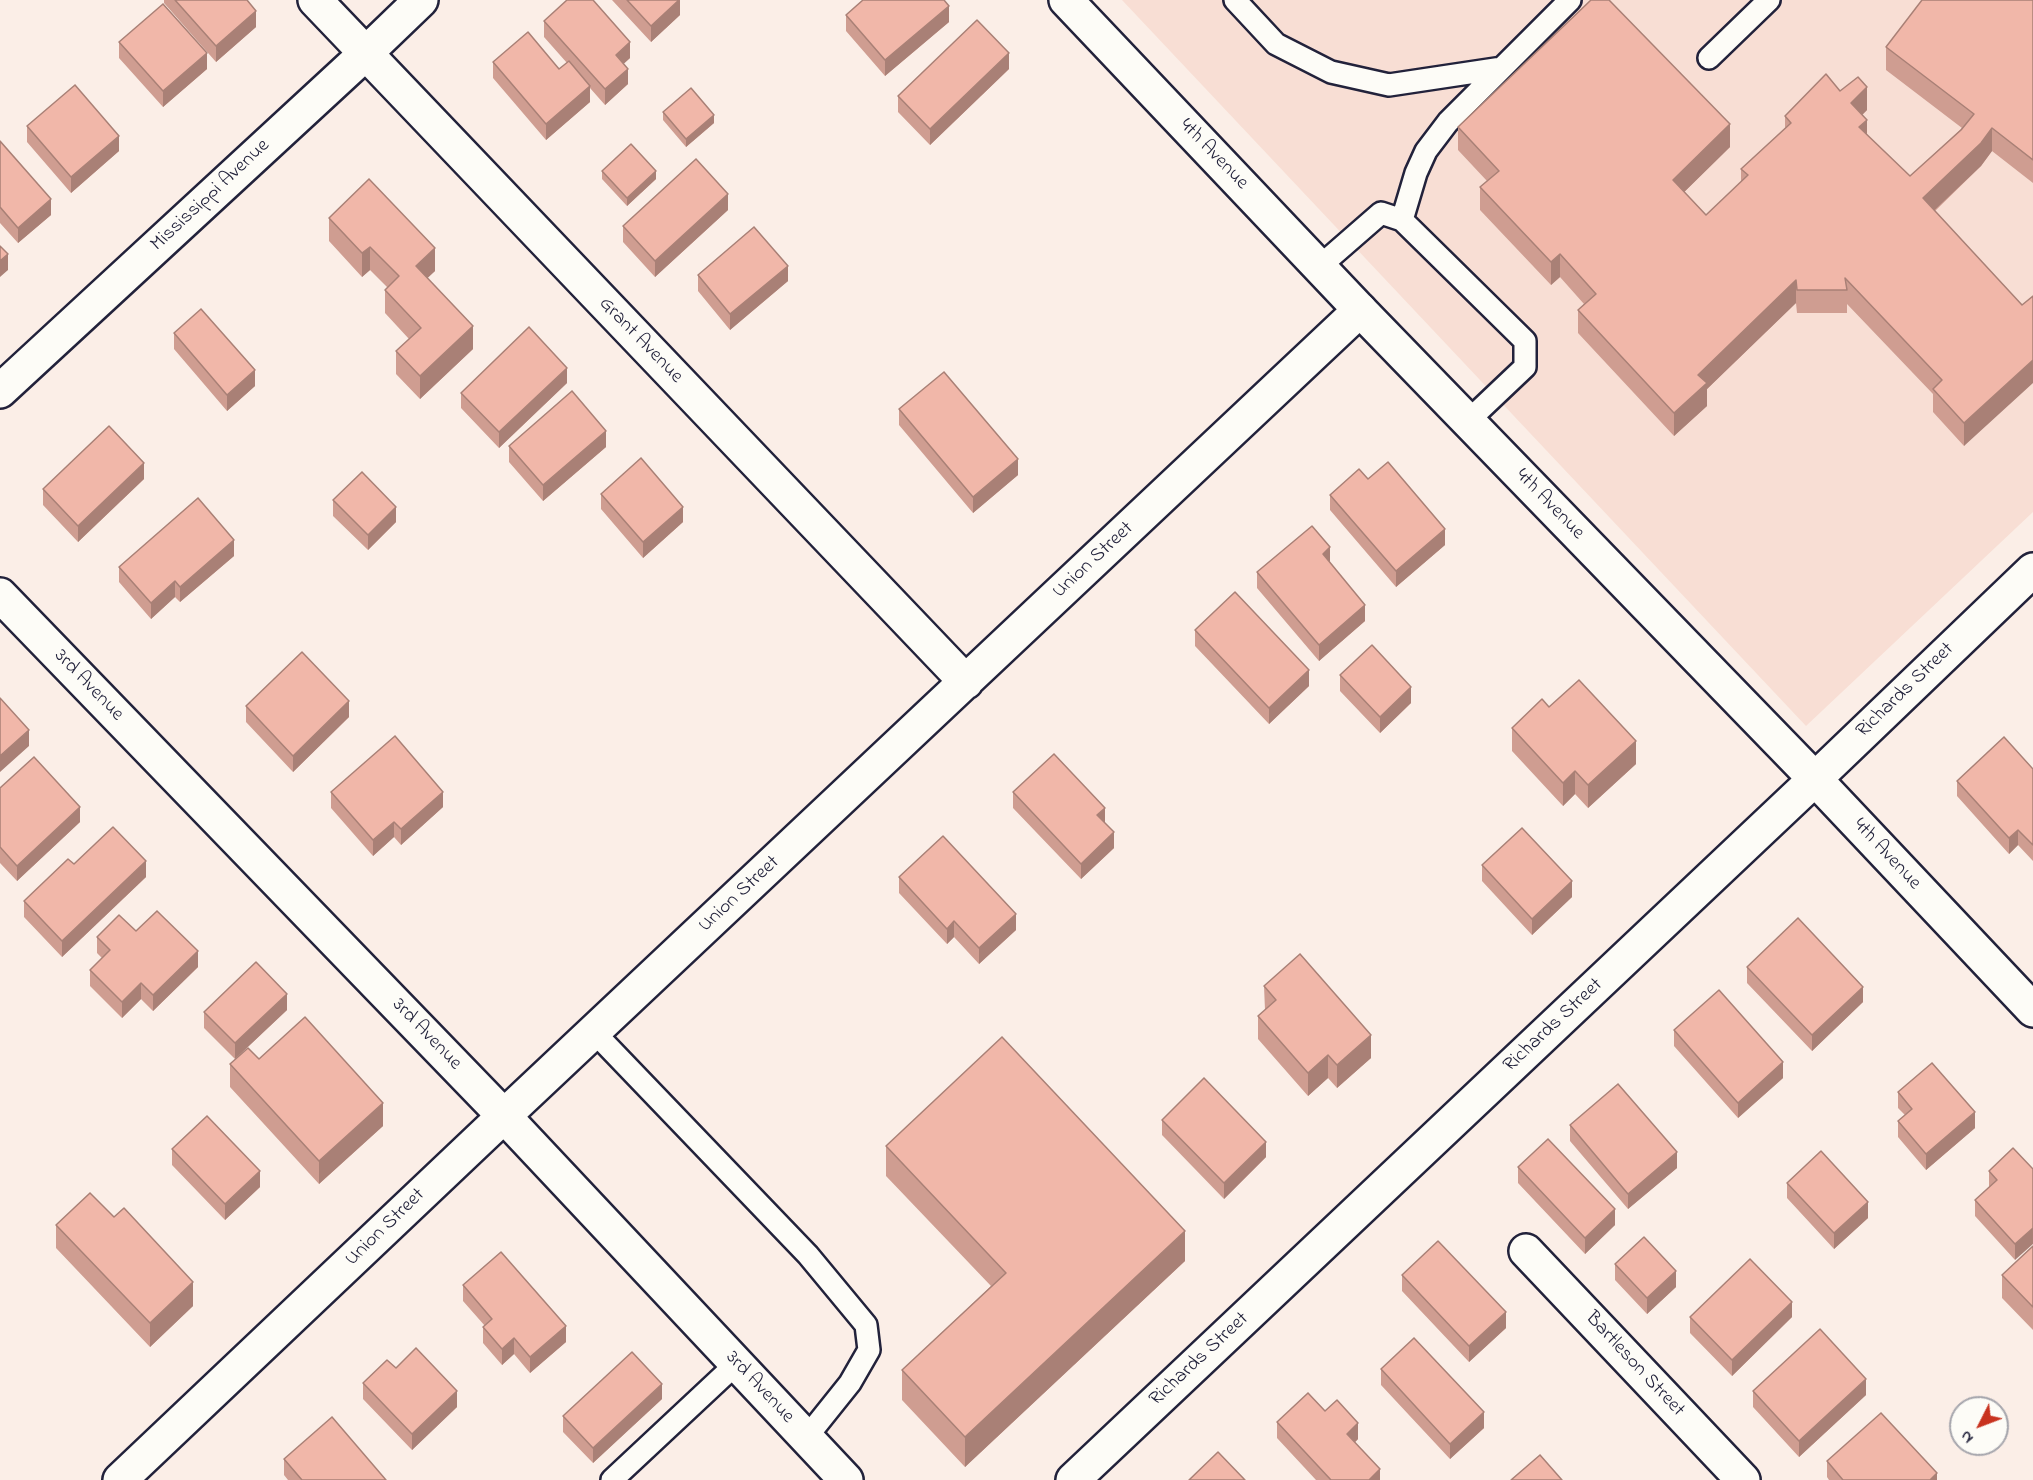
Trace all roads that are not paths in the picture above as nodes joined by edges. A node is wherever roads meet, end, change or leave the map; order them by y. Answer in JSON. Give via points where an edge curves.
{"nodes":[{"id":1,"x":315,"y":0,"type":"edge"},
{"id":2,"x":421,"y":0,"type":"edge"},
{"id":3,"x":1066,"y":0,"type":"edge"},
{"id":4,"x":1235,"y":0,"type":"edge"},
{"id":5,"x":1570,"y":0,"type":"edge"},
{"id":6,"x":1769,"y":0,"type":"edge"},
{"id":7,"x":366,"y":54,"type":"junction"},
{"id":8,"x":1709,"y":58,"type":"dead end"},
{"id":9,"x":1502,"y":68,"type":"junction"},
{"id":10,"x":1402,"y":219,"type":"junction"},
{"id":11,"x":1319,"y":267,"type":"junction"},
{"id":12,"x":1360,"y":310,"type":"junction"},
{"id":13,"x":0,"y":391,"type":"edge"},
{"id":14,"x":1468,"y":421,"type":"junction"},
{"id":15,"x":2033,"y":570,"type":"edge"},
{"id":16,"x":0,"y":595,"type":"edge"},
{"id":17,"x":966,"y":682,"type":"junction"},
{"id":18,"x":1815,"y":779,"type":"junction"},
{"id":19,"x":2033,"y":1010,"type":"edge"},
{"id":20,"x":594,"y":1032,"type":"junction"},
{"id":21,"x":504,"y":1116,"type":"junction"},
{"id":22,"x":1526,"y":1251,"type":"dead end"},
{"id":23,"x":736,"y":1364,"type":"junction"},
{"id":24,"x":806,"y":1438,"type":"junction"},
{"id":25,"x":120,"y":1480,"type":"edge"},
{"id":26,"x":612,"y":1480,"type":"edge"},
{"id":27,"x":846,"y":1480,"type":"edge"},
{"id":28,"x":1073,"y":1480,"type":"edge"},
{"id":29,"x":1743,"y":1480,"type":"edge"}],
"edges":[{"from":1,"to":7,"type":"street","name":"Grant Avenue"},
{"from":2,"to":7,"type":"street","name":"Mississippi Avenue"},
{"from":3,"to":11,"type":"street","name":"4th Avenue"},
{"from":4,"to":9,"type":"lane","via":[[1276,44],[1331,72],[1389,85]]},
{"from":5,"to":9,"type":"lane"},
{"from":6,"to":8,"type":"lane"},
{"from":7,"to":13,"type":"street","name":"Mississippi Avenue"},
{"from":7,"to":17,"type":"street","name":"Grant Avenue"},
{"from":9,"to":10,"type":"lane","via":[[1448,122],[1426,151]]},
{"from":10,"to":11,"type":"lane","via":[[1381,213]]},
{"from":10,"to":14,"type":"lane","via":[[1525,341],[1525,367]]},
{"from":11,"to":12,"type":"street","name":"4th Avenue"},
{"from":12,"to":14,"type":"street","name":"4th Avenue"},
{"from":12,"to":17,"type":"street","name":"Union Street"},
{"from":14,"to":18,"type":"street","name":"4th Avenue"},
{"from":15,"to":18,"type":"street","name":"Richards Street"},
{"from":16,"to":21,"type":"street","name":"3rd Avenue"},
{"from":17,"to":20,"type":"street","name":"Union Street"},
{"from":18,"to":19,"type":"street","name":"4th Avenue"},
{"from":18,"to":28,"type":"street","name":"Richards Street"},
{"from":20,"to":21,"type":"street","name":"Union Street"},
{"from":20,"to":24,"type":"lane","via":[[808,1255],[866,1325],[869,1350],[850,1383]]},
{"from":21,"to":23,"type":"street","name":"3rd Avenue"},
{"from":21,"to":25,"type":"street","name":"Union Street"},
{"from":22,"to":29,"type":"street","name":"Bartleson Street"},
{"from":23,"to":24,"type":"street","name":"3rd Avenue"},
{"from":23,"to":26,"type":"lane"},
{"from":24,"to":27,"type":"street","name":"3rd Avenue"}]}
